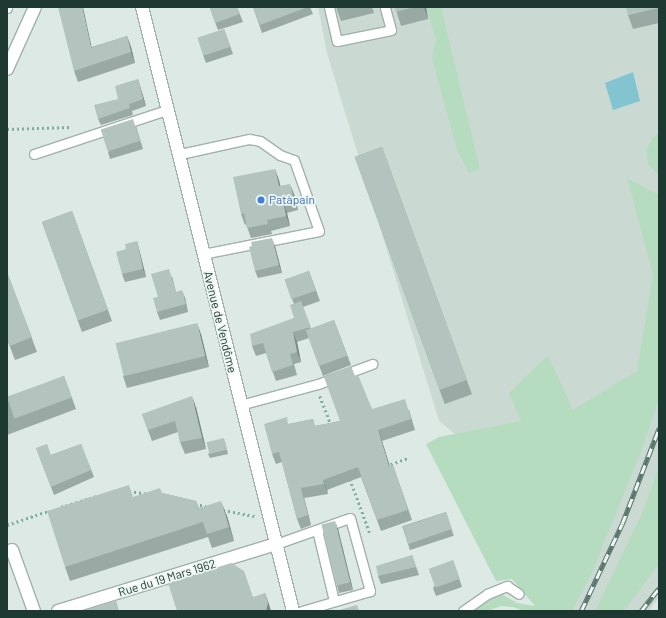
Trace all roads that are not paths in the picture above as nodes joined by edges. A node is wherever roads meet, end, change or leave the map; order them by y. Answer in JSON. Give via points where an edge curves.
{"nodes":[{"id":1,"x":35,"y":7,"type":"edge"},
{"id":2,"x":142,"y":7,"type":"edge"},
{"id":3,"x":147,"y":7,"type":"edge"},
{"id":4,"x":329,"y":7,"type":"edge"},
{"id":5,"x":385,"y":7,"type":"edge"},
{"id":6,"x":151,"y":33,"type":"junction"},
{"id":7,"x":7,"y":69,"type":"edge"},
{"id":8,"x":169,"y":110,"type":"junction"},
{"id":9,"x":34,"y":154,"type":"dead end"},
{"id":10,"x":180,"y":154,"type":"junction"},
{"id":11,"x":203,"y":254,"type":"junction"},
{"id":12,"x":372,"y":364,"type":"dead end"},
{"id":13,"x":240,"y":405,"type":"junction"},
{"id":14,"x":317,"y":530,"type":"junction"},
{"id":15,"x":276,"y":544,"type":"junction"},
{"id":16,"x":12,"y":550,"type":"dead end"},
{"id":17,"x":519,"y":594,"type":"dead end"},
{"id":18,"x":334,"y":601,"type":"junction"},
{"id":19,"x":34,"y":611,"type":"edge"},
{"id":20,"x":58,"y":611,"type":"edge"},
{"id":21,"x":293,"y":611,"type":"edge"},
{"id":22,"x":302,"y":611,"type":"edge"},
{"id":23,"x":464,"y":611,"type":"edge"}],
"edges":[{"from":1,"to":7,"type":"main road"},
{"from":2,"to":6,"type":"main road","name":"Avenue de Vendôme"},
{"from":3,"to":6,"type":"main road","name":"Avenue de Vendôme"},
{"from":4,"to":5,"type":"lane","via":[[337,41],[391,30]]},
{"from":6,"to":8,"type":"main road","name":"Avenue de Vendôme"},
{"from":8,"to":9,"type":"lane"},
{"from":8,"to":10,"type":"main road","name":"Avenue de Vendôme"},
{"from":10,"to":11,"type":"main road","name":"Avenue de Vendôme"},
{"from":10,"to":11,"type":"lane","via":[[249,139],[260,141],[280,155],[294,160],[319,231]]},
{"from":11,"to":13,"type":"main road","name":"Avenue de Vendôme"},
{"from":12,"to":13,"type":"lane","via":[[316,384]]},
{"from":13,"to":15,"type":"main road","name":"Avenue de Vendôme"},
{"from":14,"to":15,"type":"lane"},
{"from":14,"to":18,"type":"lane"},
{"from":14,"to":18,"type":"lane","via":[[350,518],[370,591]]},
{"from":15,"to":20,"type":"main road","name":"Rue du 19 Mars 1962"},
{"from":15,"to":21,"type":"main road","name":"Avenue de Vendôme"},
{"from":16,"to":19,"type":"main road"},
{"from":17,"to":23,"type":"lane","via":[[507,586],[487,594]]},
{"from":18,"to":22,"type":"lane"}]}
